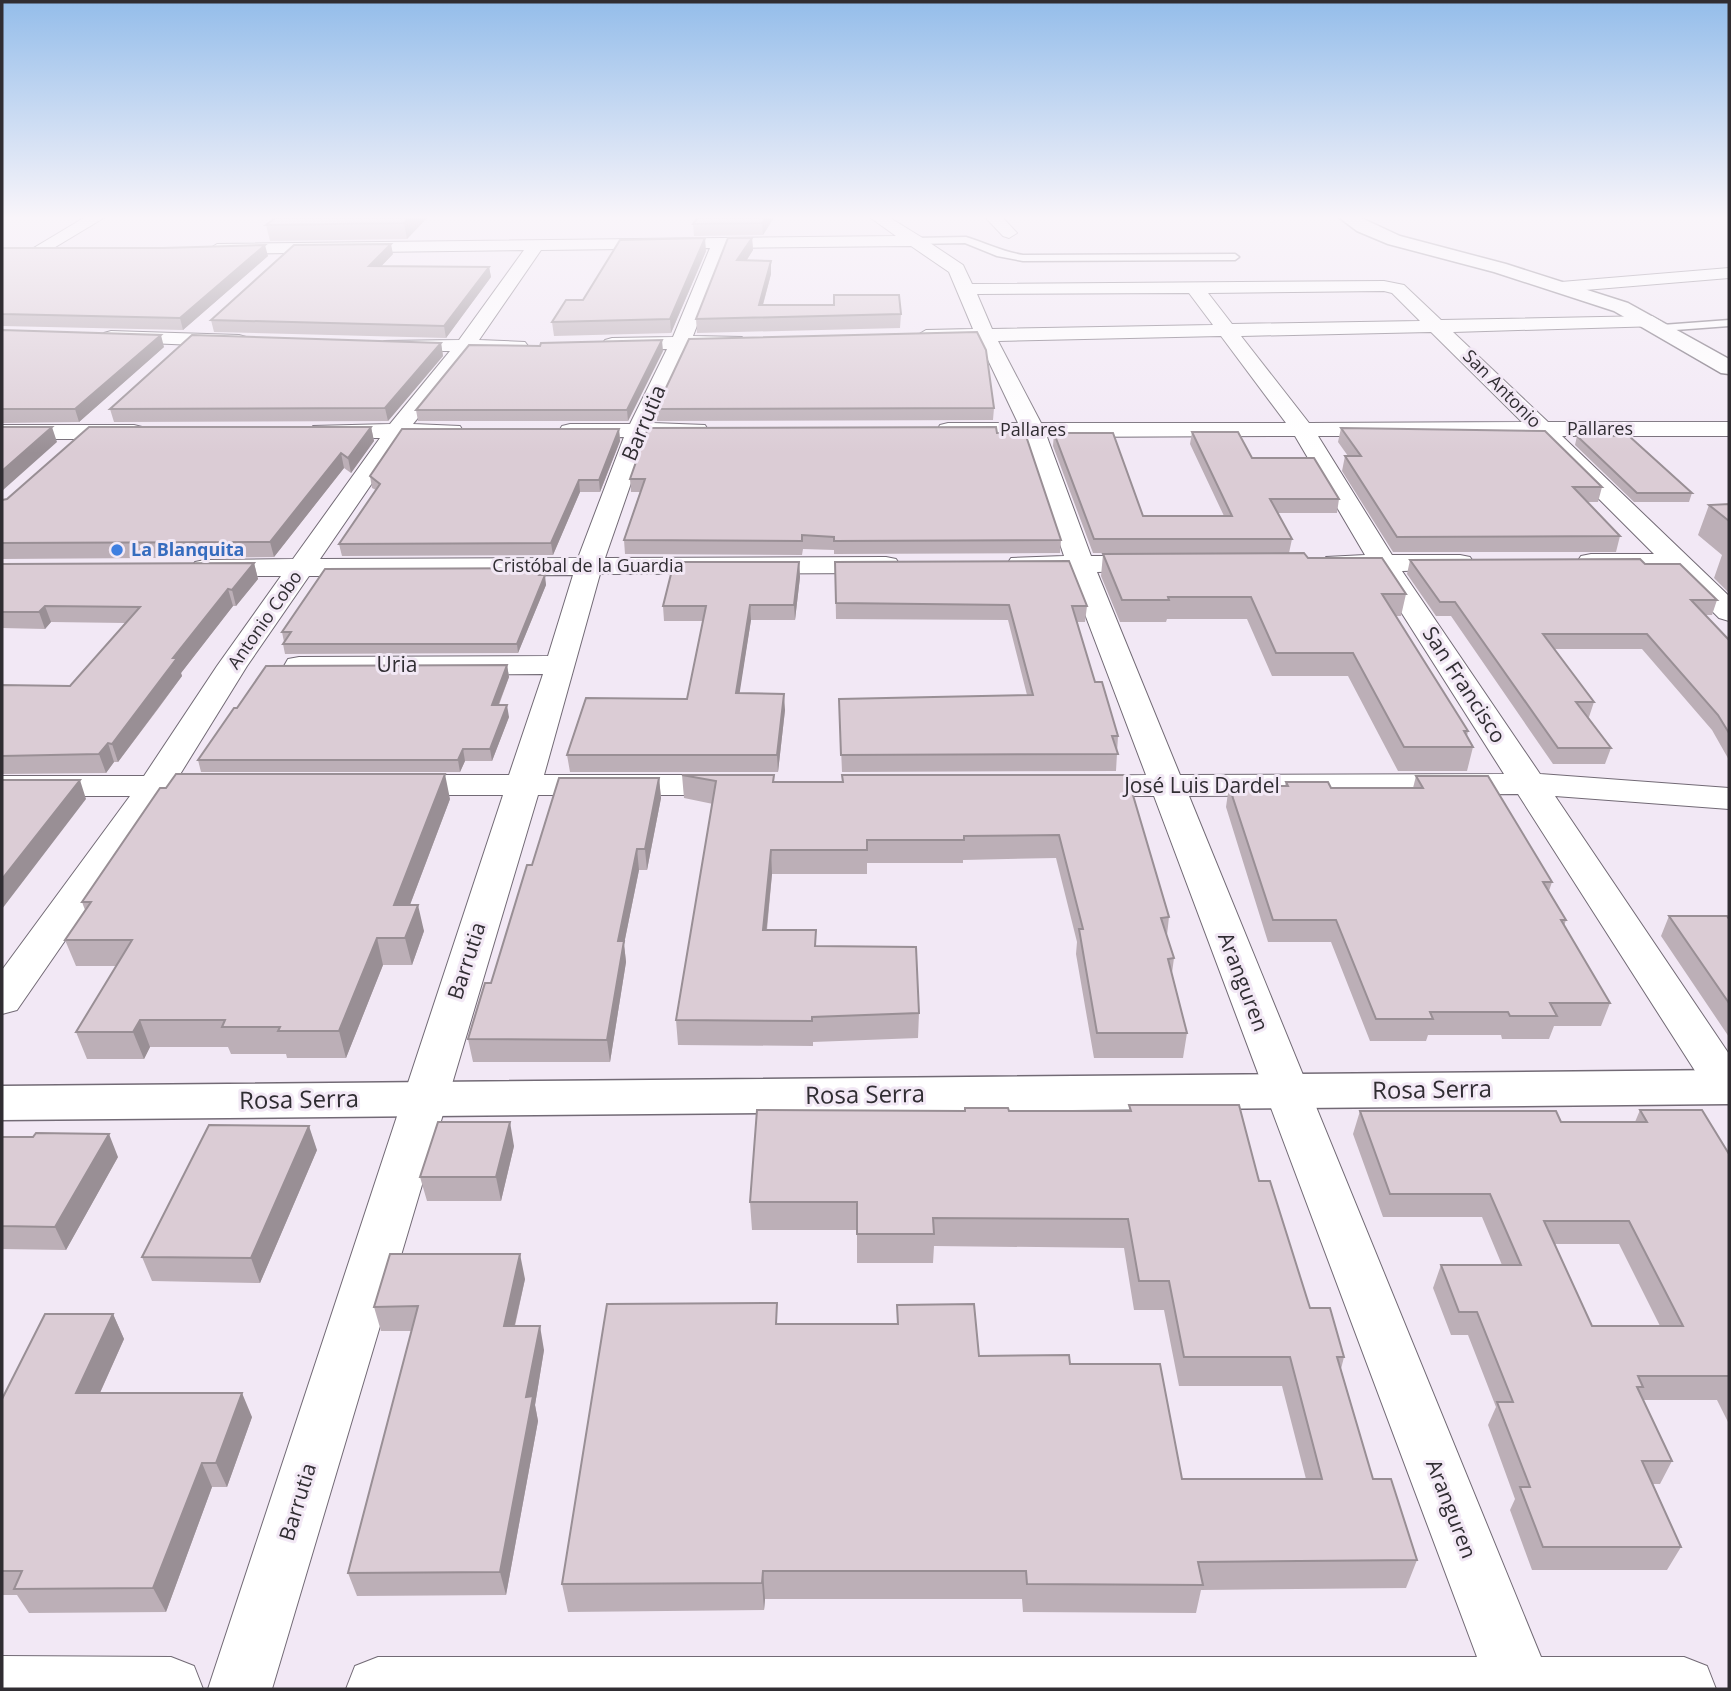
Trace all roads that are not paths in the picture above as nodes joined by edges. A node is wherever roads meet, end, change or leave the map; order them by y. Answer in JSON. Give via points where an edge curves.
{"nodes":[{"id":1,"x":501,"y":295,"type":"edge"},
{"id":2,"x":700,"y":295,"type":"edge"},
{"id":3,"x":968,"y":295,"type":"edge"},
{"id":4,"x":1200,"y":295,"type":"edge"},
{"id":5,"x":1402,"y":295,"type":"edge"},
{"id":6,"x":1587,"y":295,"type":"edge"},
{"id":7,"x":210,"y":321,"type":"edge"},
{"id":8,"x":1729,"y":323,"type":"edge"},
{"id":9,"x":1438,"y":325,"type":"junction"},
{"id":10,"x":1657,"y":325,"type":"junction"},
{"id":11,"x":1224,"y":329,"type":"junction"},
{"id":12,"x":985,"y":334,"type":"junction"},
{"id":13,"x":96,"y":337,"type":"edge"},
{"id":14,"x":902,"y":337,"type":"edge"},
{"id":15,"x":190,"y":340,"type":"junction"},
{"id":16,"x":259,"y":341,"type":"edge"},
{"id":17,"x":749,"y":341,"type":"edge"},
{"id":18,"x":680,"y":343,"type":"junction"},
{"id":19,"x":368,"y":344,"type":"edge"},
{"id":20,"x":599,"y":345,"type":"edge"},
{"id":21,"x":532,"y":346,"type":"edge"},
{"id":22,"x":464,"y":347,"type":"junction"},
{"id":23,"x":170,"y":358,"type":"edge"},
{"id":24,"x":1729,"y":368,"type":"edge"},
{"id":25,"x":109,"y":413,"type":"dead end"},
{"id":26,"x":1302,"y":429,"type":"junction"},
{"id":27,"x":1543,"y":429,"type":"junction"},
{"id":28,"x":1729,"y":429,"type":"edge"},
{"id":29,"x":720,"y":430,"type":"edge"},
{"id":30,"x":924,"y":430,"type":"edge"},
{"id":31,"x":1033,"y":430,"type":"junction"},
{"id":32,"x":298,"y":431,"type":"edge"},
{"id":33,"x":396,"y":431,"type":"junction"},
{"id":34,"x":477,"y":431,"type":"edge"},
{"id":35,"x":544,"y":431,"type":"edge"},
{"id":36,"x":638,"y":431,"type":"junction"},
{"id":37,"x":2,"y":432,"type":"edge"},
{"id":38,"x":88,"y":432,"type":"junction"},
{"id":39,"x":158,"y":432,"type":"edge"},
{"id":40,"x":60,"y":457,"type":"edge"},
{"id":41,"x":1490,"y":562,"type":"edge"},
{"id":42,"x":1571,"y":562,"type":"edge"},
{"id":43,"x":1678,"y":562,"type":"junction"},
{"id":44,"x":1314,"y":563,"type":"edge"},
{"id":45,"x":1383,"y":563,"type":"junction"},
{"id":46,"x":1080,"y":564,"type":"junction"},
{"id":47,"x":1177,"y":564,"type":"edge"},
{"id":48,"x":916,"y":565,"type":"edge"},
{"id":49,"x":998,"y":565,"type":"edge"},
{"id":50,"x":589,"y":566,"type":"junction"},
{"id":51,"x":179,"y":568,"type":"edge"},
{"id":52,"x":302,"y":568,"type":"junction"},
{"id":53,"x":1729,"y":612,"type":"edge"},
{"id":54,"x":562,"y":664,"type":"junction"},
{"id":55,"x":232,"y":666,"type":"junction"},
{"id":56,"x":524,"y":784,"type":"junction"},
{"id":57,"x":1529,"y":784,"type":"junction"},
{"id":58,"x":360,"y":785,"type":"edge"},
{"id":59,"x":761,"y":785,"type":"edge"},
{"id":60,"x":2,"y":786,"type":"edge"},
{"id":61,"x":155,"y":786,"type":"junction"},
{"id":62,"x":250,"y":786,"type":"edge"},
{"id":63,"x":1055,"y":786,"type":"edge"},
{"id":64,"x":1167,"y":786,"type":"junction"},
{"id":65,"x":1729,"y":798,"type":"edge"},
{"id":66,"x":2,"y":1000,"type":"edge"},
{"id":67,"x":1729,"y":1087,"type":"edge"},
{"id":68,"x":1286,"y":1091,"type":"junction"},
{"id":69,"x":423,"y":1099,"type":"junction"},
{"id":70,"x":2,"y":1103,"type":"edge"},
{"id":71,"x":1521,"y":1687,"type":"junction"},
{"id":72,"x":2,"y":1688,"type":"edge"},
{"id":73,"x":932,"y":1688,"type":"edge"},
{"id":74,"x":171,"y":1689,"type":"edge"},
{"id":75,"x":240,"y":1689,"type":"edge"},
{"id":76,"x":378,"y":1689,"type":"edge"},
{"id":77,"x":1684,"y":1689,"type":"edge"}],
"edges":[{"from":1,"to":22,"type":"street","name":"Antonio Cobo"},
{"from":2,"to":18,"type":"street","name":"Barrutia"},
{"from":3,"to":12,"type":"street","name":"Aranguren"},
{"from":4,"to":11,"type":"street","name":"San Francisco"},
{"from":5,"to":9,"type":"street","name":"San Antonio"},
{"from":6,"to":10,"type":"street"},
{"from":7,"to":15,"type":"street"},
{"from":8,"to":10,"type":"lane"},
{"from":9,"to":10,"type":"street"},
{"from":9,"to":11,"type":"street"},
{"from":9,"to":27,"type":"street","name":"San Antonio"},
{"from":10,"to":24,"type":"street"},
{"from":11,"to":12,"type":"street"},
{"from":11,"to":26,"type":"street","name":"San Francisco"},
{"from":12,"to":14,"type":"street"},
{"from":12,"to":31,"type":"street","name":"Aranguren"},
{"from":13,"to":15,"type":"street"},
{"from":15,"to":16,"type":"street"},
{"from":15,"to":23,"type":"street"},
{"from":17,"to":18,"type":"street"},
{"from":18,"to":20,"type":"street"},
{"from":18,"to":36,"type":"street","name":"Barrutia"},
{"from":19,"to":22,"type":"street"},
{"from":21,"to":22,"type":"street"},
{"from":22,"to":33,"type":"street","name":"Antonio Cobo"},
{"from":25,"to":38,"type":"street"},
{"from":26,"to":27,"type":"street","name":"Pallares"},
{"from":26,"to":31,"type":"street","name":"Pallares"},
{"from":26,"to":45,"type":"street","name":"San Francisco"},
{"from":27,"to":28,"type":"street","name":"Pallares"},
{"from":27,"to":43,"type":"street","name":"San Antonio"},
{"from":29,"to":36,"type":"street"},
{"from":30,"to":31,"type":"street","name":"Pallares"},
{"from":31,"to":46,"type":"street","name":"Aranguren"},
{"from":32,"to":33,"type":"street"},
{"from":33,"to":34,"type":"street"},
{"from":33,"to":52,"type":"street","name":"Antonio Cobo"},
{"from":35,"to":36,"type":"street"},
{"from":36,"to":50,"type":"street","name":"Barrutia"},
{"from":37,"to":38,"type":"street"},
{"from":38,"to":39,"type":"street"},
{"from":38,"to":40,"type":"street"},
{"from":41,"to":45,"type":"street"},
{"from":42,"to":43,"type":"street"},
{"from":43,"to":53,"type":"street","name":"San Antonio"},
{"from":44,"to":45,"type":"street"},
{"from":45,"to":57,"type":"street","name":"San Francisco"},
{"from":46,"to":47,"type":"street"},
{"from":46,"to":49,"type":"street"},
{"from":46,"to":64,"type":"street","name":"Aranguren"},
{"from":48,"to":50,"type":"street","name":"Cristóbal de la Guardia"},
{"from":50,"to":52,"type":"street","name":"Cristóbal de la Guardia"},
{"from":50,"to":54,"type":"street","name":"Barrutia"},
{"from":51,"to":52,"type":"street","name":"Cristóbal de la Guardia"},
{"from":52,"to":55,"type":"street","name":"Antonio Cobo"},
{"from":54,"to":55,"type":"street","name":"Uria"},
{"from":54,"to":56,"type":"street","name":"Barrutia"},
{"from":55,"to":61,"type":"street","name":"Antonio Cobo"},
{"from":56,"to":58,"type":"street"},
{"from":56,"to":59,"type":"street"},
{"from":56,"to":69,"type":"street","name":"Barrutia"},
{"from":57,"to":64,"type":"street","name":"José Luis Dardel"},
{"from":57,"to":65,"type":"street","name":"José Luis Dardel"},
{"from":57,"to":67,"type":"street","name":"San Francisco"},
{"from":60,"to":61,"type":"street"},
{"from":61,"to":62,"type":"street"},
{"from":61,"to":66,"type":"street","name":"Antonio Cobo"},
{"from":63,"to":64,"type":"street","name":"José Luis Dardel"},
{"from":64,"to":68,"type":"street","name":"Aranguren"},
{"from":67,"to":68,"type":"street","name":"Rosa Serra"},
{"from":68,"to":69,"type":"street","name":"Rosa Serra"},
{"from":68,"to":71,"type":"street","name":"Aranguren"},
{"from":69,"to":70,"type":"street","name":"Rosa Serra"},
{"from":69,"to":75,"type":"street","name":"Barrutia"},
{"from":71,"to":73,"type":"street"},
{"from":71,"to":77,"type":"street"},
{"from":72,"to":74,"type":"street"},
{"from":73,"to":76,"type":"street"}]}
